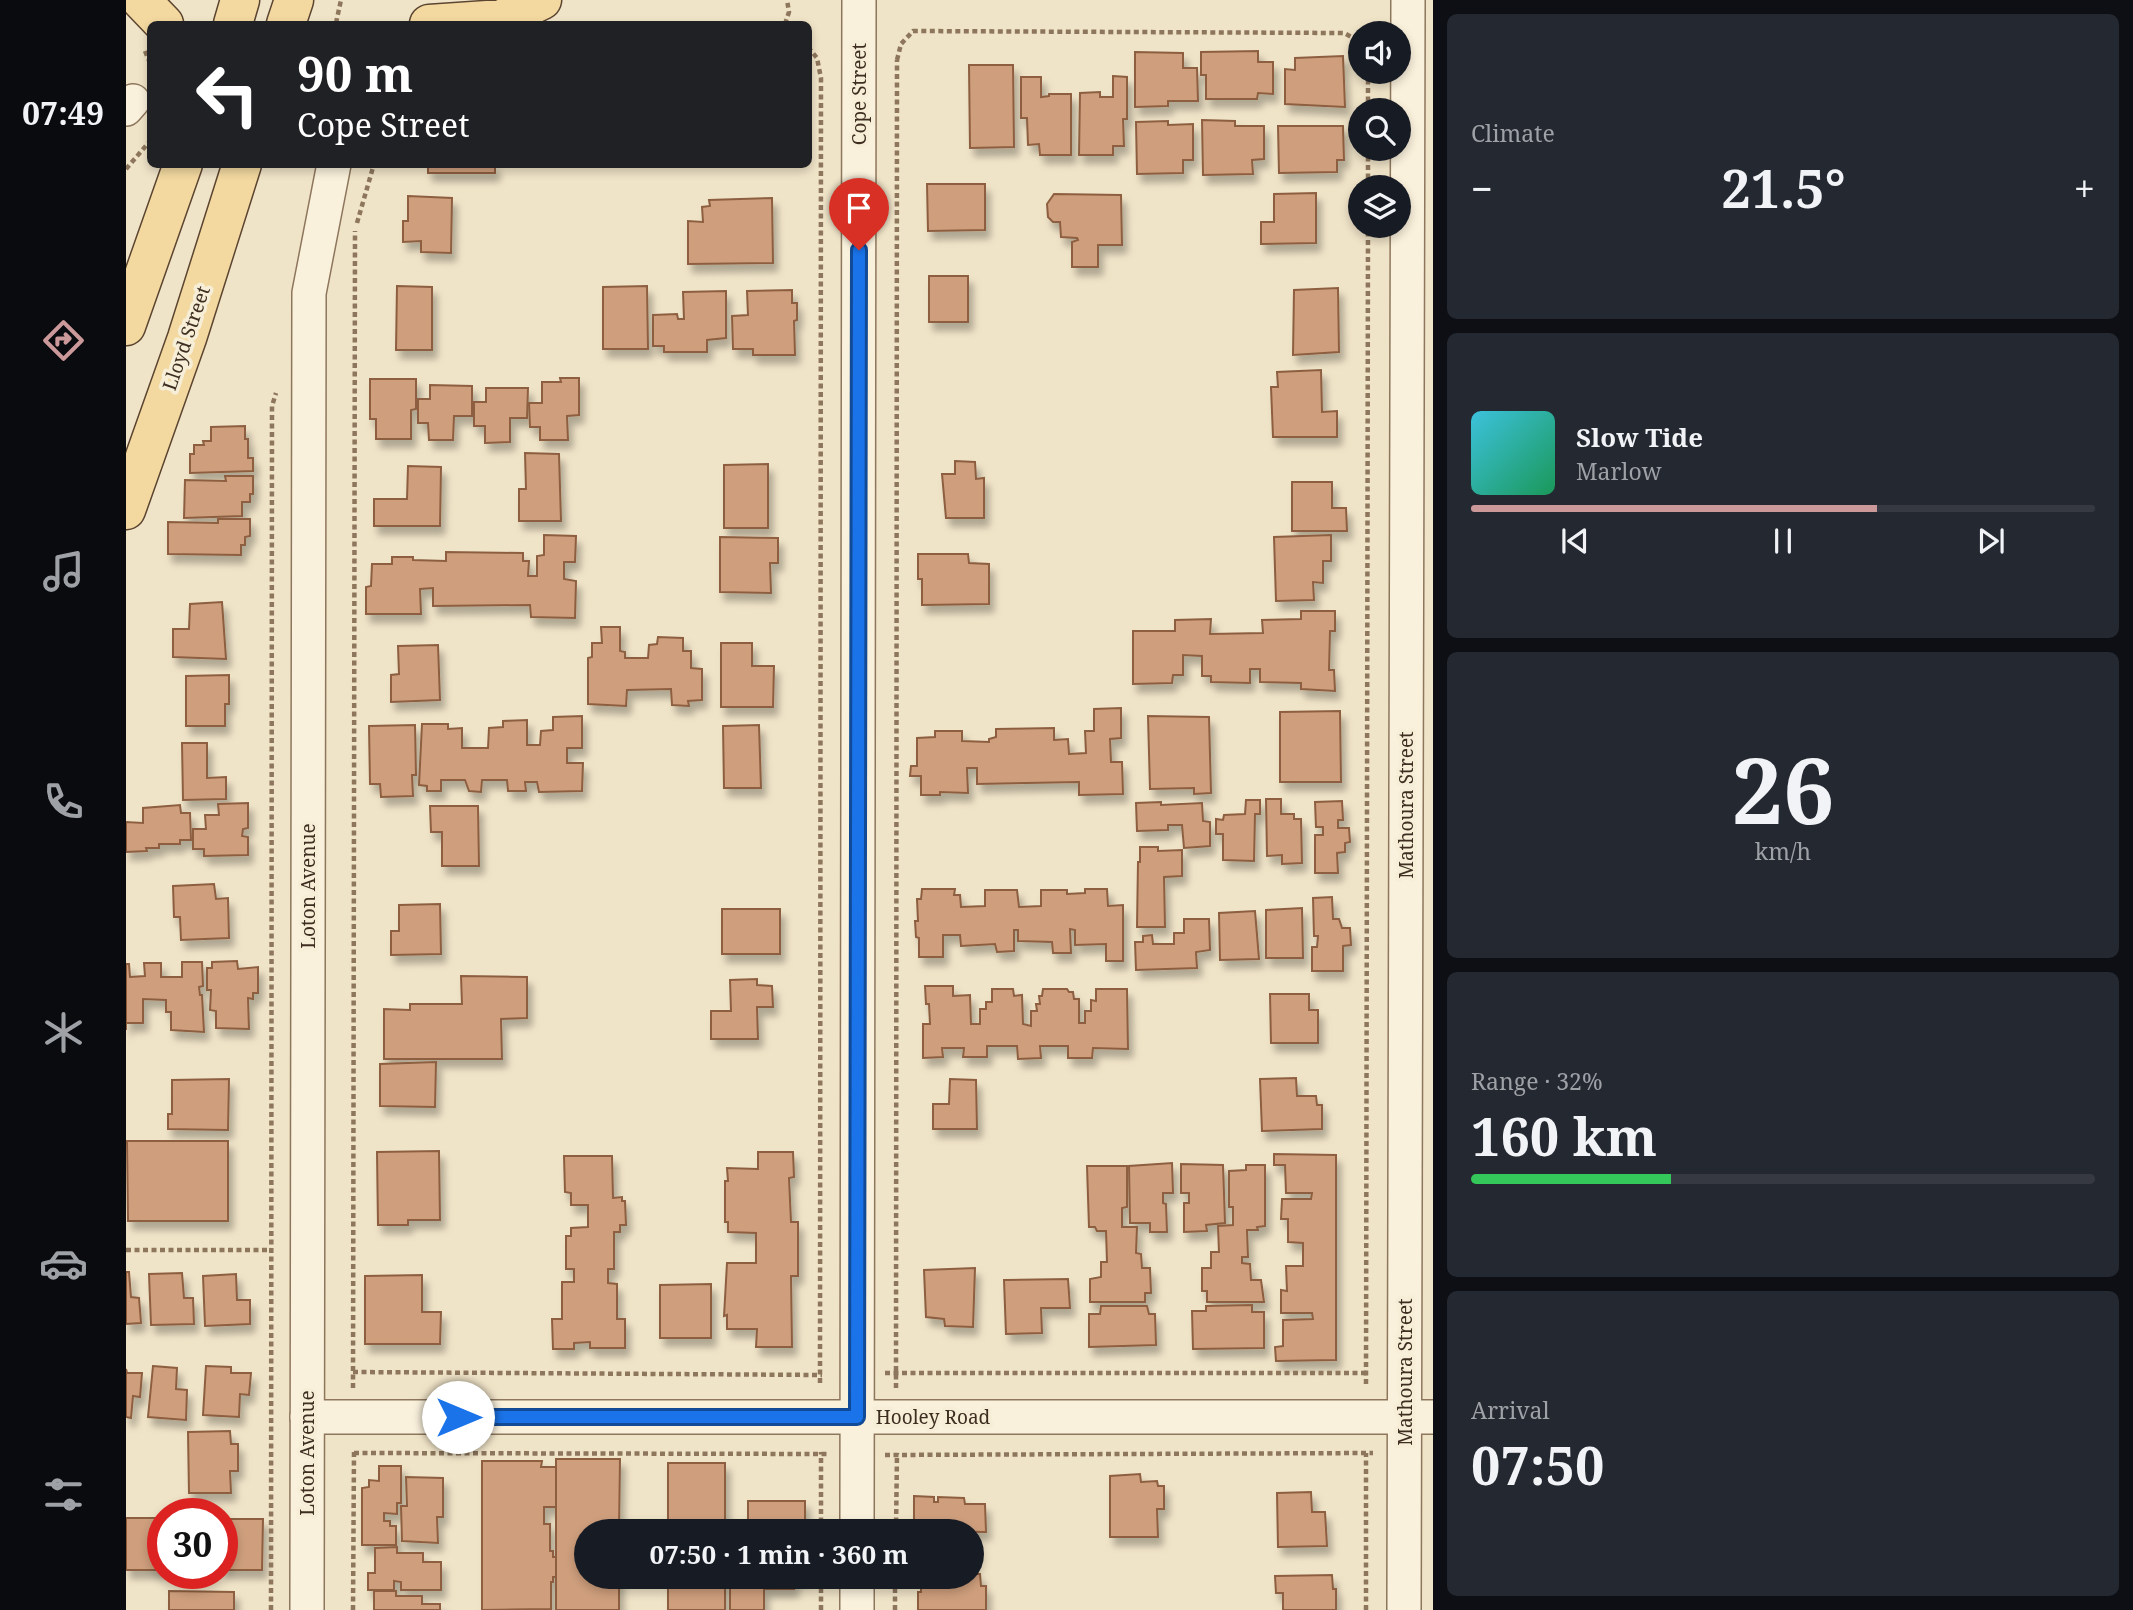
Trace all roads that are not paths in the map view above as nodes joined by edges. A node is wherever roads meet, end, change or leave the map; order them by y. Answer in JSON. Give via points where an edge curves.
{"nodes":[{"id":1,"x":141,"y":0,"type":"edge"},
{"id":2,"x":240,"y":0,"type":"edge"},
{"id":3,"x":294,"y":0,"type":"edge"},
{"id":4,"x":542,"y":0,"type":"edge"},
{"id":5,"x":859,"y":0,"type":"edge"},
{"id":6,"x":1408,"y":0,"type":"edge"},
{"id":7,"x":161,"y":21,"type":"edge"},
{"id":8,"x":234,"y":21,"type":"edge"},
{"id":9,"x":287,"y":21,"type":"edge"},
{"id":10,"x":473,"y":21,"type":"edge"},
{"id":11,"x":182,"y":168,"type":"edge"},
{"id":12,"x":241,"y":168,"type":"edge"},
{"id":13,"x":333,"y":168,"type":"edge"},
{"id":14,"x":126,"y":326,"type":"edge"},
{"id":15,"x":126,"y":510,"type":"edge"},
{"id":16,"x":1420,"y":934,"type":"edge"},
{"id":17,"x":307,"y":1417,"type":"junction"},
{"id":18,"x":857,"y":1417,"type":"junction"},
{"id":19,"x":1419,"y":1417,"type":"edge"},
{"id":20,"x":857,"y":1519,"type":"edge"},
{"id":21,"x":857,"y":1589,"type":"edge"},
{"id":22,"x":307,"y":1610,"type":"edge"},
{"id":23,"x":857,"y":1610,"type":"edge"},
{"id":24,"x":1404,"y":1610,"type":"edge"}],
"edges":[{"from":1,"to":7,"type":"main road"},
{"from":2,"to":8,"type":"main road"},
{"from":3,"to":9,"type":"main road"},
{"from":4,"to":10,"type":"main road","via":[[502,19]]},
{"from":5,"to":18,"type":"street","name":"Cope Street"},
{"from":6,"to":16,"type":"street","name":"Mathoura Street"},
{"from":11,"to":14,"type":"main road"},
{"from":12,"to":15,"type":"main road","name":"Lloyd Street"},
{"from":13,"to":17,"type":"street","name":"Loton Avenue","via":[[309,293]]},
{"from":16,"to":19,"type":"street","name":"Mathoura Street"},
{"from":17,"to":18,"type":"street","name":"Hooley Road"},
{"from":17,"to":22,"type":"street","name":"Loton Avenue"},
{"from":18,"to":19,"type":"street","name":"Hooley Road"},
{"from":18,"to":20,"type":"street","name":"Cope Street"},
{"from":19,"to":24,"type":"street","name":"Mathoura Street"},
{"from":21,"to":23,"type":"street"}]}
